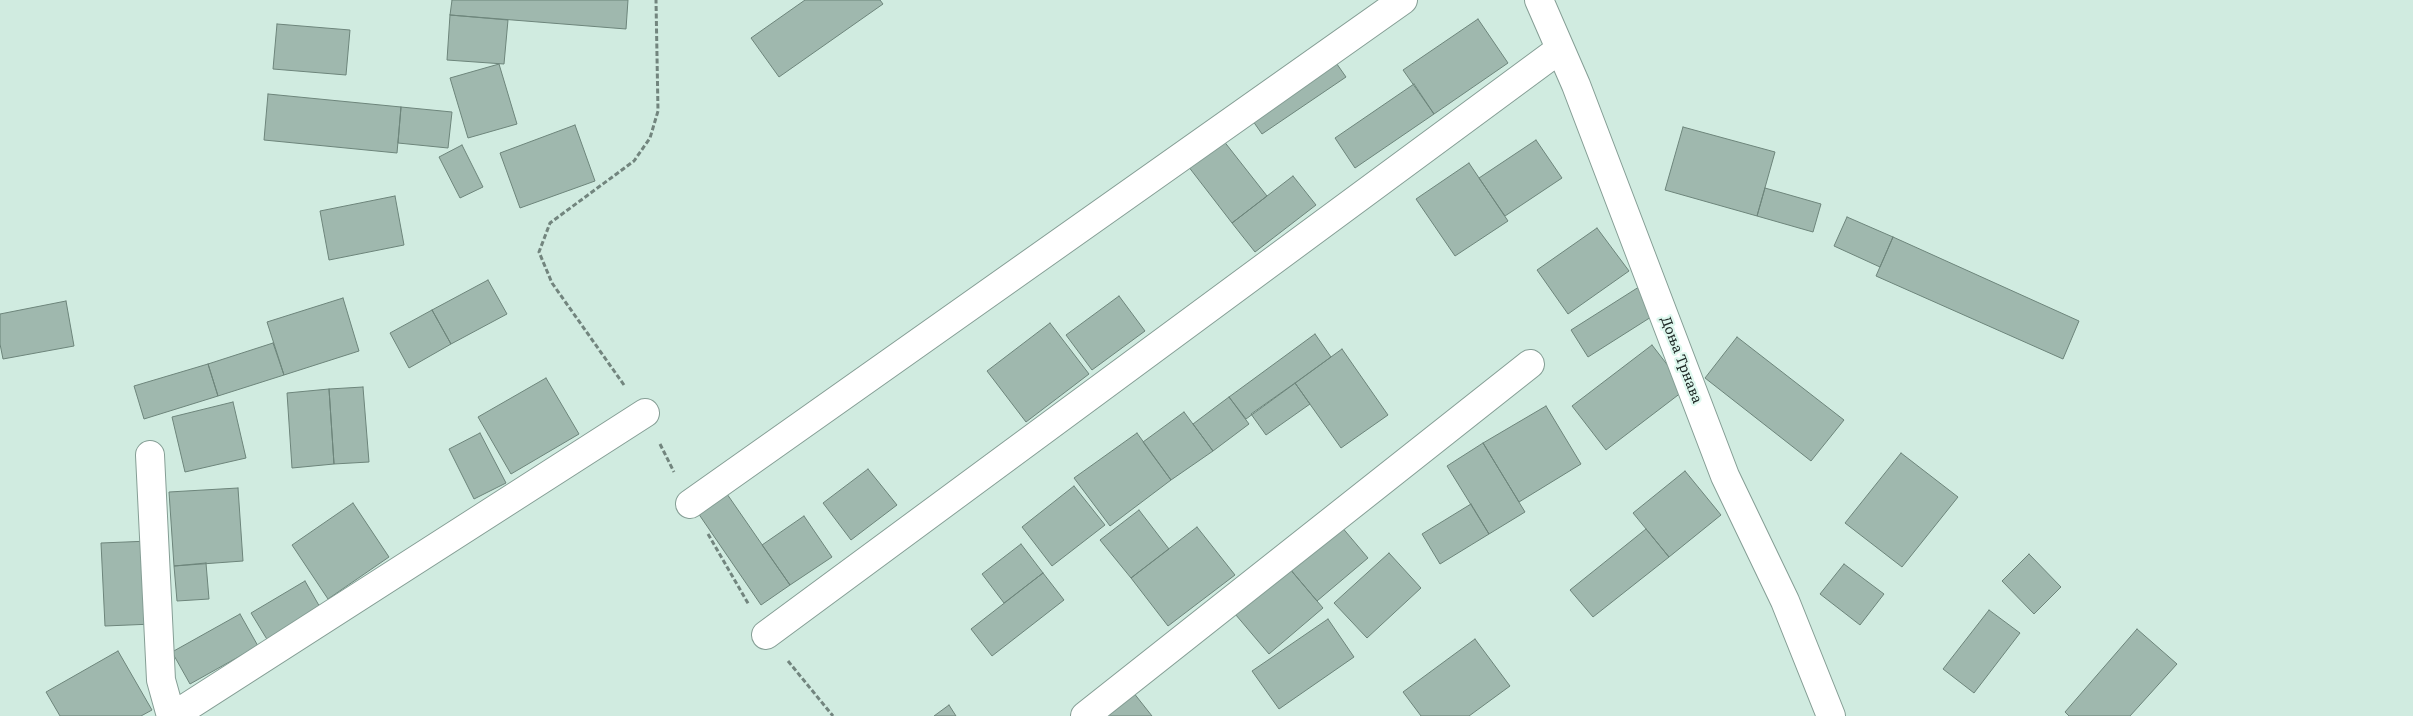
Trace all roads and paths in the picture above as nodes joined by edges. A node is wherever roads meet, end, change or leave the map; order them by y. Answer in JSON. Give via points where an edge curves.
{"nodes":[{"id":1,"x":656,"y":0,"type":"edge"},
{"id":2,"x":1403,"y":0,"type":"edge"},
{"id":3,"x":1539,"y":0,"type":"edge"},
{"id":4,"x":1560,"y":49,"type":"junction"},
{"id":5,"x":1530,"y":364,"type":"dead end"},
{"id":6,"x":645,"y":414,"type":"junction"},
{"id":7,"x":150,"y":455,"type":"dead end"},
{"id":8,"x":690,"y":504,"type":"junction"},
{"id":9,"x":766,"y":635,"type":"junction"},
{"id":10,"x":172,"y":716,"type":"edge"},
{"id":11,"x":833,"y":716,"type":"edge"},
{"id":12,"x":1085,"y":716,"type":"edge"},
{"id":13,"x":1831,"y":716,"type":"edge"}],
"edges":[{"from":1,"to":6,"type":"path","via":[[658,111],[650,138],[634,162],[550,223],[539,252],[552,283]]},
{"from":2,"to":8,"type":"street"},
{"from":3,"to":4,"type":"street","name":"Доња Трнава"},
{"from":4,"to":9,"type":"street"},
{"from":4,"to":13,"type":"street","name":"Доња Трнава","via":[[1725,476],[1785,602]]},
{"from":5,"to":12,"type":"street"},
{"from":6,"to":8,"type":"path"},
{"from":6,"to":10,"type":"street"},
{"from":7,"to":10,"type":"street","via":[[162,680]]},
{"from":8,"to":9,"type":"path"},
{"from":9,"to":11,"type":"path"}]}
